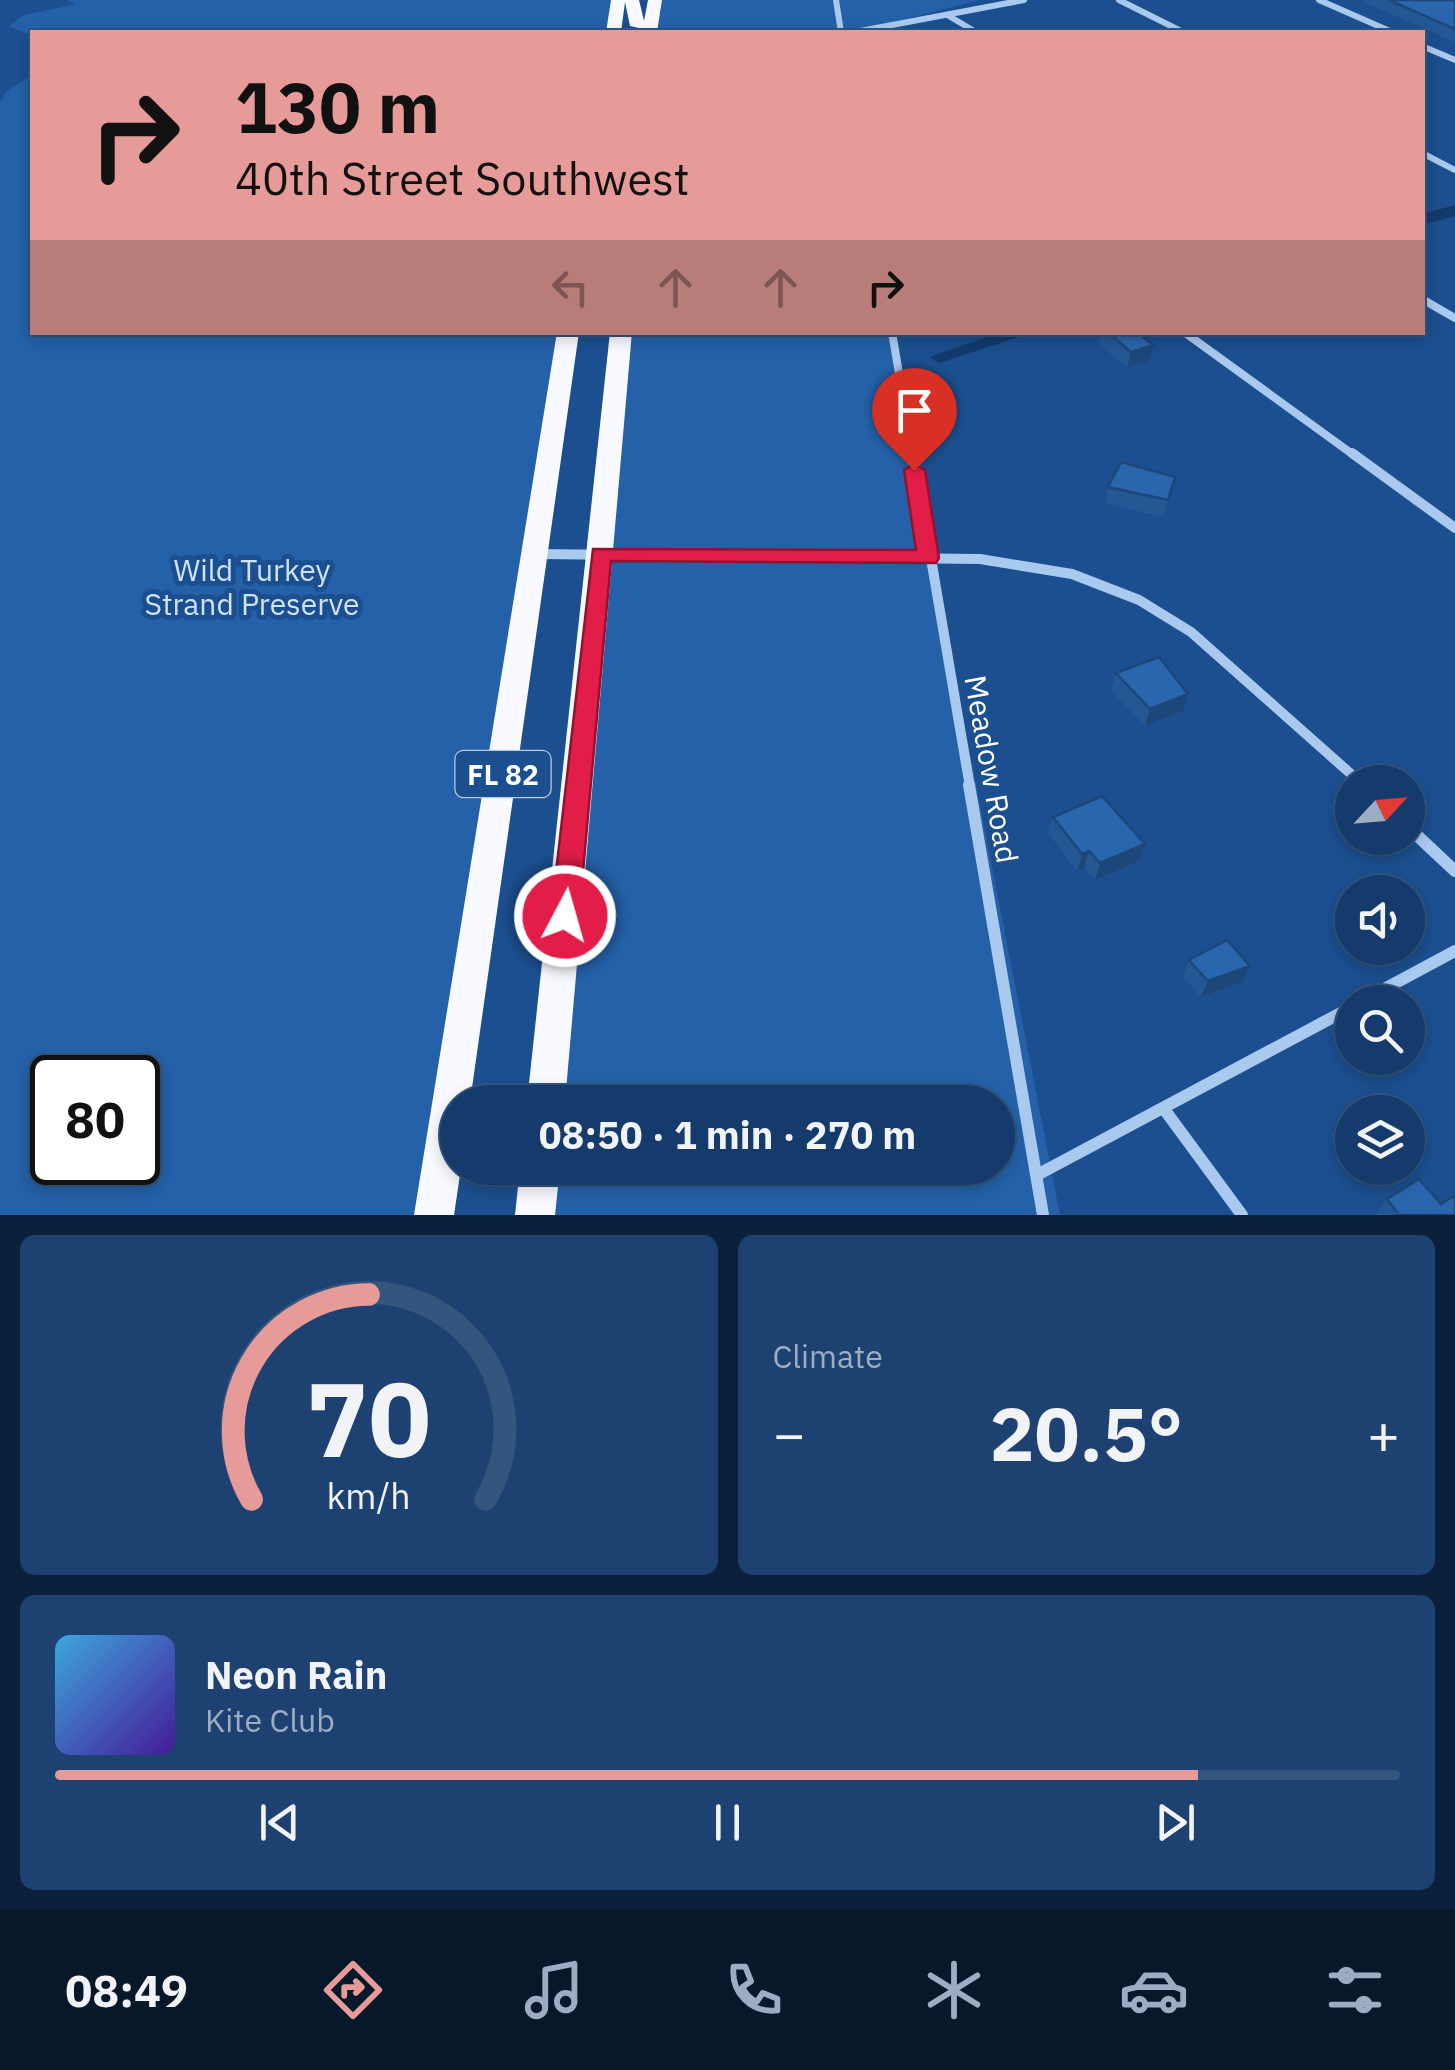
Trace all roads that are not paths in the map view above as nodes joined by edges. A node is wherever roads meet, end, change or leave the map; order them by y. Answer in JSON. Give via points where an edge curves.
{"nodes":[{"id":1,"x":618,"y":0,"type":"edge"},
{"id":2,"x":632,"y":0,"type":"edge"},
{"id":3,"x":655,"y":0,"type":"edge"},
{"id":4,"x":836,"y":0,"type":"edge"},
{"id":5,"x":1024,"y":0,"type":"edge"},
{"id":6,"x":1119,"y":0,"type":"edge"},
{"id":7,"x":1318,"y":0,"type":"edge"},
{"id":8,"x":947,"y":15,"type":"junction"},
{"id":9,"x":613,"y":30,"type":"edge"},
{"id":10,"x":650,"y":30,"type":"edge"},
{"id":11,"x":842,"y":30,"type":"edge"},
{"id":12,"x":866,"y":30,"type":"edge"},
{"id":13,"x":973,"y":30,"type":"edge"},
{"id":14,"x":1179,"y":30,"type":"edge"},
{"id":15,"x":1387,"y":30,"type":"edge"},
{"id":16,"x":1425,"y":47,"type":"edge"},
{"id":17,"x":1455,"y":60,"type":"edge"},
{"id":18,"x":1425,"y":155,"type":"edge"},
{"id":19,"x":1455,"y":170,"type":"edge"},
{"id":20,"x":1425,"y":301,"type":"edge"},
{"id":21,"x":1455,"y":318,"type":"edge"},
{"id":22,"x":568,"y":335,"type":"edge"},
{"id":23,"x":622,"y":335,"type":"edge"},
{"id":24,"x":892,"y":335,"type":"edge"},
{"id":25,"x":1188,"y":335,"type":"edge"},
{"id":26,"x":1455,"y":528,"type":"edge"},
{"id":27,"x":535,"y":554,"type":"junction"},
{"id":28,"x":600,"y":554,"type":"junction"},
{"id":29,"x":928,"y":558,"type":"junction"},
{"id":30,"x":1341,"y":765,"type":"edge"},
{"id":31,"x":1425,"y":843,"type":"edge"},
{"id":32,"x":1455,"y":871,"type":"edge"},
{"id":33,"x":1455,"y":951,"type":"edge"},
{"id":34,"x":1392,"y":985,"type":"edge"},
{"id":35,"x":1335,"y":1016,"type":"edge"},
{"id":36,"x":548,"y":1085,"type":"edge"},
{"id":37,"x":1164,"y":1109,"type":"junction"},
{"id":38,"x":1037,"y":1176,"type":"junction"},
{"id":39,"x":538,"y":1185,"type":"edge"},
{"id":40,"x":434,"y":1215,"type":"edge"},
{"id":41,"x":535,"y":1215,"type":"edge"},
{"id":42,"x":1044,"y":1215,"type":"edge"},
{"id":43,"x":1242,"y":1215,"type":"edge"}],
"edges":[{"from":1,"to":9,"type":"highway"},
{"from":2,"to":10,"type":"highway","via":[[635,22]]},
{"from":3,"to":10,"type":"highway"},
{"from":4,"to":11,"type":"street"},
{"from":5,"to":8,"type":"street"},
{"from":6,"to":14,"type":"street"},
{"from":7,"to":15,"type":"street"},
{"from":8,"to":12,"type":"street"},
{"from":8,"to":13,"type":"street"},
{"from":16,"to":17,"type":"street"},
{"from":18,"to":19,"type":"street"},
{"from":20,"to":21,"type":"street"},
{"from":22,"to":27,"type":"highway","number":"FL 82"},
{"from":23,"to":28,"type":"highway","number":"FL 82"},
{"from":24,"to":29,"type":"street","name":"Meadow Road"},
{"from":25,"to":26,"type":"street"},
{"from":27,"to":28,"type":"street"},
{"from":27,"to":40,"type":"highway","number":"FL 82"},
{"from":28,"to":29,"type":"street"},
{"from":28,"to":36,"type":"highway","number":"FL 82"},
{"from":29,"to":30,"type":"street","via":[[1038,566],[1139,600],[1213,648]]},
{"from":29,"to":38,"type":"street","name":"Meadow Road"},
{"from":31,"to":32,"type":"street"},
{"from":33,"to":34,"type":"street"},
{"from":35,"to":37,"type":"street"},
{"from":37,"to":38,"type":"street"},
{"from":37,"to":43,"type":"street"},
{"from":38,"to":42,"type":"street","name":"Meadow Road"},
{"from":39,"to":41,"type":"highway"}]}
